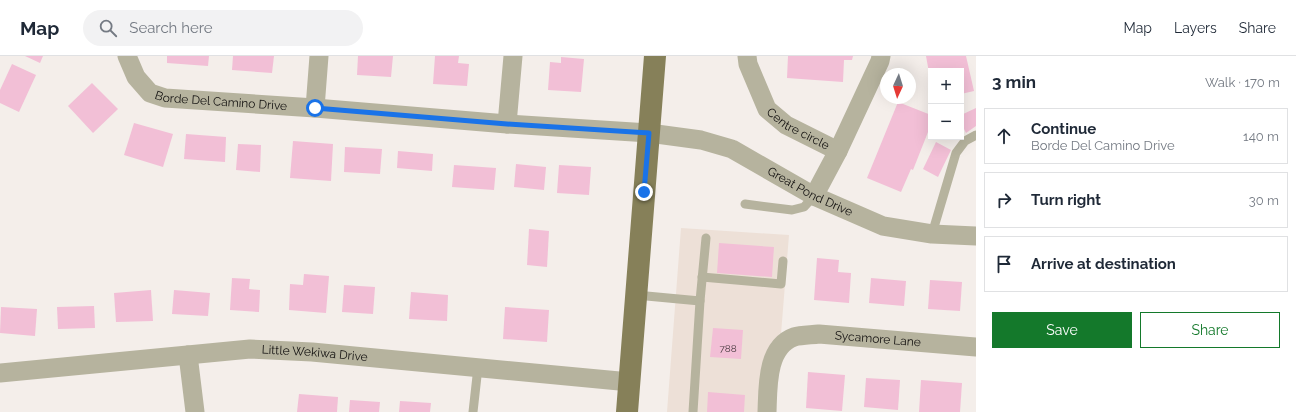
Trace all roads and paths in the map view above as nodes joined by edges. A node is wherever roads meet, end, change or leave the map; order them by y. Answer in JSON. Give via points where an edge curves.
{"nodes":[{"id":1,"x":127,"y":56,"type":"edge"},
{"id":2,"x":319,"y":56,"type":"edge"},
{"id":3,"x":513,"y":56,"type":"edge"},
{"id":4,"x":654,"y":56,"type":"edge"},
{"id":5,"x":747,"y":56,"type":"edge"},
{"id":6,"x":881,"y":56,"type":"edge"},
{"id":7,"x":315,"y":108,"type":"junction"},
{"id":8,"x":507,"y":124,"type":"junction"},
{"id":9,"x":649,"y":133,"type":"junction"},
{"id":10,"x":976,"y":136,"type":"edge"},
{"id":11,"x":838,"y":151,"type":"junction"},
{"id":12,"x":814,"y":196,"type":"junction"},
{"id":13,"x":745,"y":204,"type":"dead end"},
{"id":14,"x":932,"y":234,"type":"junction"},
{"id":15,"x":976,"y":236,"type":"edge"},
{"id":16,"x":706,"y":238,"type":"dead end"},
{"id":17,"x":783,"y":261,"type":"dead end"},
{"id":18,"x":702,"y":277,"type":"junction"},
{"id":19,"x":636,"y":294,"type":"junction"},
{"id":20,"x":700,"y":301,"type":"junction"},
{"id":21,"x":976,"y":347,"type":"edge"},
{"id":22,"x":188,"y":355,"type":"junction"},
{"id":23,"x":478,"y":367,"type":"junction"},
{"id":24,"x":0,"y":373,"type":"edge"},
{"id":25,"x":630,"y":382,"type":"junction"},
{"id":26,"x":194,"y":412,"type":"edge"},
{"id":27,"x":473,"y":412,"type":"edge"},
{"id":28,"x":627,"y":412,"type":"edge"},
{"id":29,"x":693,"y":412,"type":"edge"},
{"id":30,"x":767,"y":412,"type":"edge"}],
"edges":[{"from":1,"to":7,"type":"street","name":"Borde Del Camino Drive","via":[[136,77],[150,93],[165,98]]},
{"from":2,"to":7,"type":"street"},
{"from":3,"to":8,"type":"street"},
{"from":4,"to":9,"type":"main road"},
{"from":5,"to":11,"type":"street","name":"Centre circle","via":[[767,108],[786,125]]},
{"from":6,"to":11,"type":"street","name":"Centre circle"},
{"from":7,"to":8,"type":"street","name":"Borde Del Camino Drive"},
{"from":8,"to":9,"type":"street","name":"Borde Del Camino Drive"},
{"from":9,"to":12,"type":"street","name":"Great Pond Drive","via":[[701,140],[732,149]]},
{"from":9,"to":19,"type":"main road"},
{"from":10,"to":14,"type":"lane","via":[[965,141],[956,153]]},
{"from":11,"to":12,"type":"street","name":"Centre circle"},
{"from":12,"to":13,"type":"lane","via":[[804,207],[792,210]]},
{"from":12,"to":14,"type":"street","name":"Great Pond Drive","via":[[884,226]]},
{"from":14,"to":15,"type":"street","name":"Great Pond Drive"},
{"from":16,"to":18,"type":"lane"},
{"from":17,"to":18,"type":"lane","via":[[781,284]]},
{"from":18,"to":20,"type":"lane"},
{"from":19,"to":20,"type":"lane"},
{"from":19,"to":25,"type":"main road"},
{"from":20,"to":29,"type":"lane"},
{"from":21,"to":30,"type":"street","name":"Sycamore Lane","via":[[819,334],[794,337],[781,346],[773,359]]},
{"from":22,"to":23,"type":"street","name":"Little Wekiwa Drive","via":[[250,349]]},
{"from":22,"to":24,"type":"street","name":"Little Wekiwa Drive"},
{"from":22,"to":26,"type":"street"},
{"from":23,"to":25,"type":"street","name":"Little Wekiwa Drive"},
{"from":23,"to":27,"type":"lane"},
{"from":25,"to":28,"type":"main road"}]}
